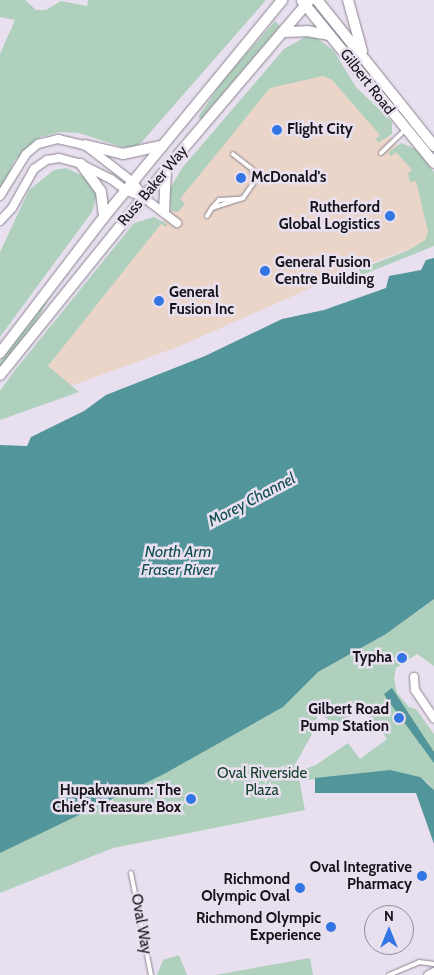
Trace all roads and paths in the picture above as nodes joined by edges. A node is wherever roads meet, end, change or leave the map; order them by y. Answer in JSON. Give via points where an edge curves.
{"nodes":[{"id":1,"x":282,"y":0,"type":"edge"},
{"id":2,"x":317,"y":0,"type":"edge"},
{"id":3,"x":348,"y":0,"type":"edge"},
{"id":4,"x":306,"y":2,"type":"edge"},
{"id":5,"x":283,"y":32,"type":"junction"},
{"id":6,"x":330,"y":35,"type":"junction"},
{"id":7,"x":365,"y":58,"type":"junction"},
{"id":8,"x":405,"y":130,"type":"junction"},
{"id":9,"x":85,"y":145,"type":"junction"},
{"id":10,"x":162,"y":146,"type":"junction"},
{"id":11,"x":434,"y":146,"type":"edge"},
{"id":12,"x":381,"y":153,"type":"dead end"},
{"id":13,"x":232,"y":154,"type":"dead end"},
{"id":14,"x":434,"y":163,"type":"edge"},
{"id":15,"x":81,"y":164,"type":"junction"},
{"id":16,"x":166,"y":170,"type":"junction"},
{"id":17,"x":130,"y":187,"type":"junction"},
{"id":18,"x":0,"y":196,"type":"edge"},
{"id":19,"x":143,"y":197,"type":"junction"},
{"id":20,"x":164,"y":212,"type":"junction"},
{"id":21,"x":207,"y":216,"type":"dead end"},
{"id":22,"x":104,"y":217,"type":"junction"},
{"id":23,"x":0,"y":221,"type":"edge"},
{"id":24,"x":177,"y":223,"type":"dead end"},
{"id":25,"x":0,"y":353,"type":"edge"},
{"id":26,"x":0,"y":375,"type":"edge"},
{"id":27,"x":414,"y":677,"type":"dead end"},
{"id":28,"x":434,"y":718,"type":"edge"},
{"id":29,"x":131,"y":874,"type":"dead end"},
{"id":30,"x":434,"y":964,"type":"edge"},
{"id":31,"x":434,"y":972,"type":"edge"},
{"id":32,"x":151,"y":975,"type":"edge"},
{"id":33,"x":389,"y":975,"type":"edge"},
{"id":34,"x":428,"y":975,"type":"edge"}],
"edges":[{"from":1,"to":10,"type":"main road","name":"Russ Baker Way"},
{"from":2,"to":7,"type":"main road","name":"Gilbert Road"},
{"from":3,"to":7,"type":"main road"},
{"from":4,"to":5,"type":"main road","name":"Russ Baker Way"},
{"from":4,"to":6,"type":"main road","name":"Gilbert Road"},
{"from":5,"to":6,"type":"main road","via":[[307,30]]},
{"from":5,"to":16,"type":"main road","name":"Russ Baker Way"},
{"from":6,"to":8,"type":"main road","name":"Gilbert Road"},
{"from":7,"to":11,"type":"main road","name":"Gilbert Road"},
{"from":8,"to":12,"type":"lane"},
{"from":8,"to":14,"type":"main road","name":"Gilbert Road"},
{"from":9,"to":10,"type":"main road","via":[[123,154]]},
{"from":9,"to":17,"type":"street"},
{"from":9,"to":18,"type":"street","via":[[58,139],[38,144],[19,161]]},
{"from":10,"to":17,"type":"main road","name":"Russ Baker Way"},
{"from":13,"to":21,"type":"lane","via":[[254,173],[255,181],[242,198],[219,200]]},
{"from":15,"to":17,"type":"street"},
{"from":15,"to":22,"type":"main road","via":[[101,192]]},
{"from":15,"to":23,"type":"street","via":[[59,158],[41,163]]},
{"from":16,"to":19,"type":"main road","name":"Russ Baker Way"},
{"from":16,"to":20,"type":"main road"},
{"from":17,"to":19,"type":"street"},
{"from":17,"to":22,"type":"main road","name":"Russ Baker Way"},
{"from":19,"to":20,"type":"street"},
{"from":19,"to":26,"type":"main road","name":"Russ Baker Way"},
{"from":20,"to":24,"type":"street"},
{"from":22,"to":25,"type":"main road","name":"Russ Baker Way"},
{"from":27,"to":28,"type":"street","via":[[415,690]]},
{"from":29,"to":32,"type":"lane","name":"Oval Way"},
{"from":30,"to":33,"type":"lane","via":[[419,962]]},
{"from":31,"to":34,"type":"street"}]}
